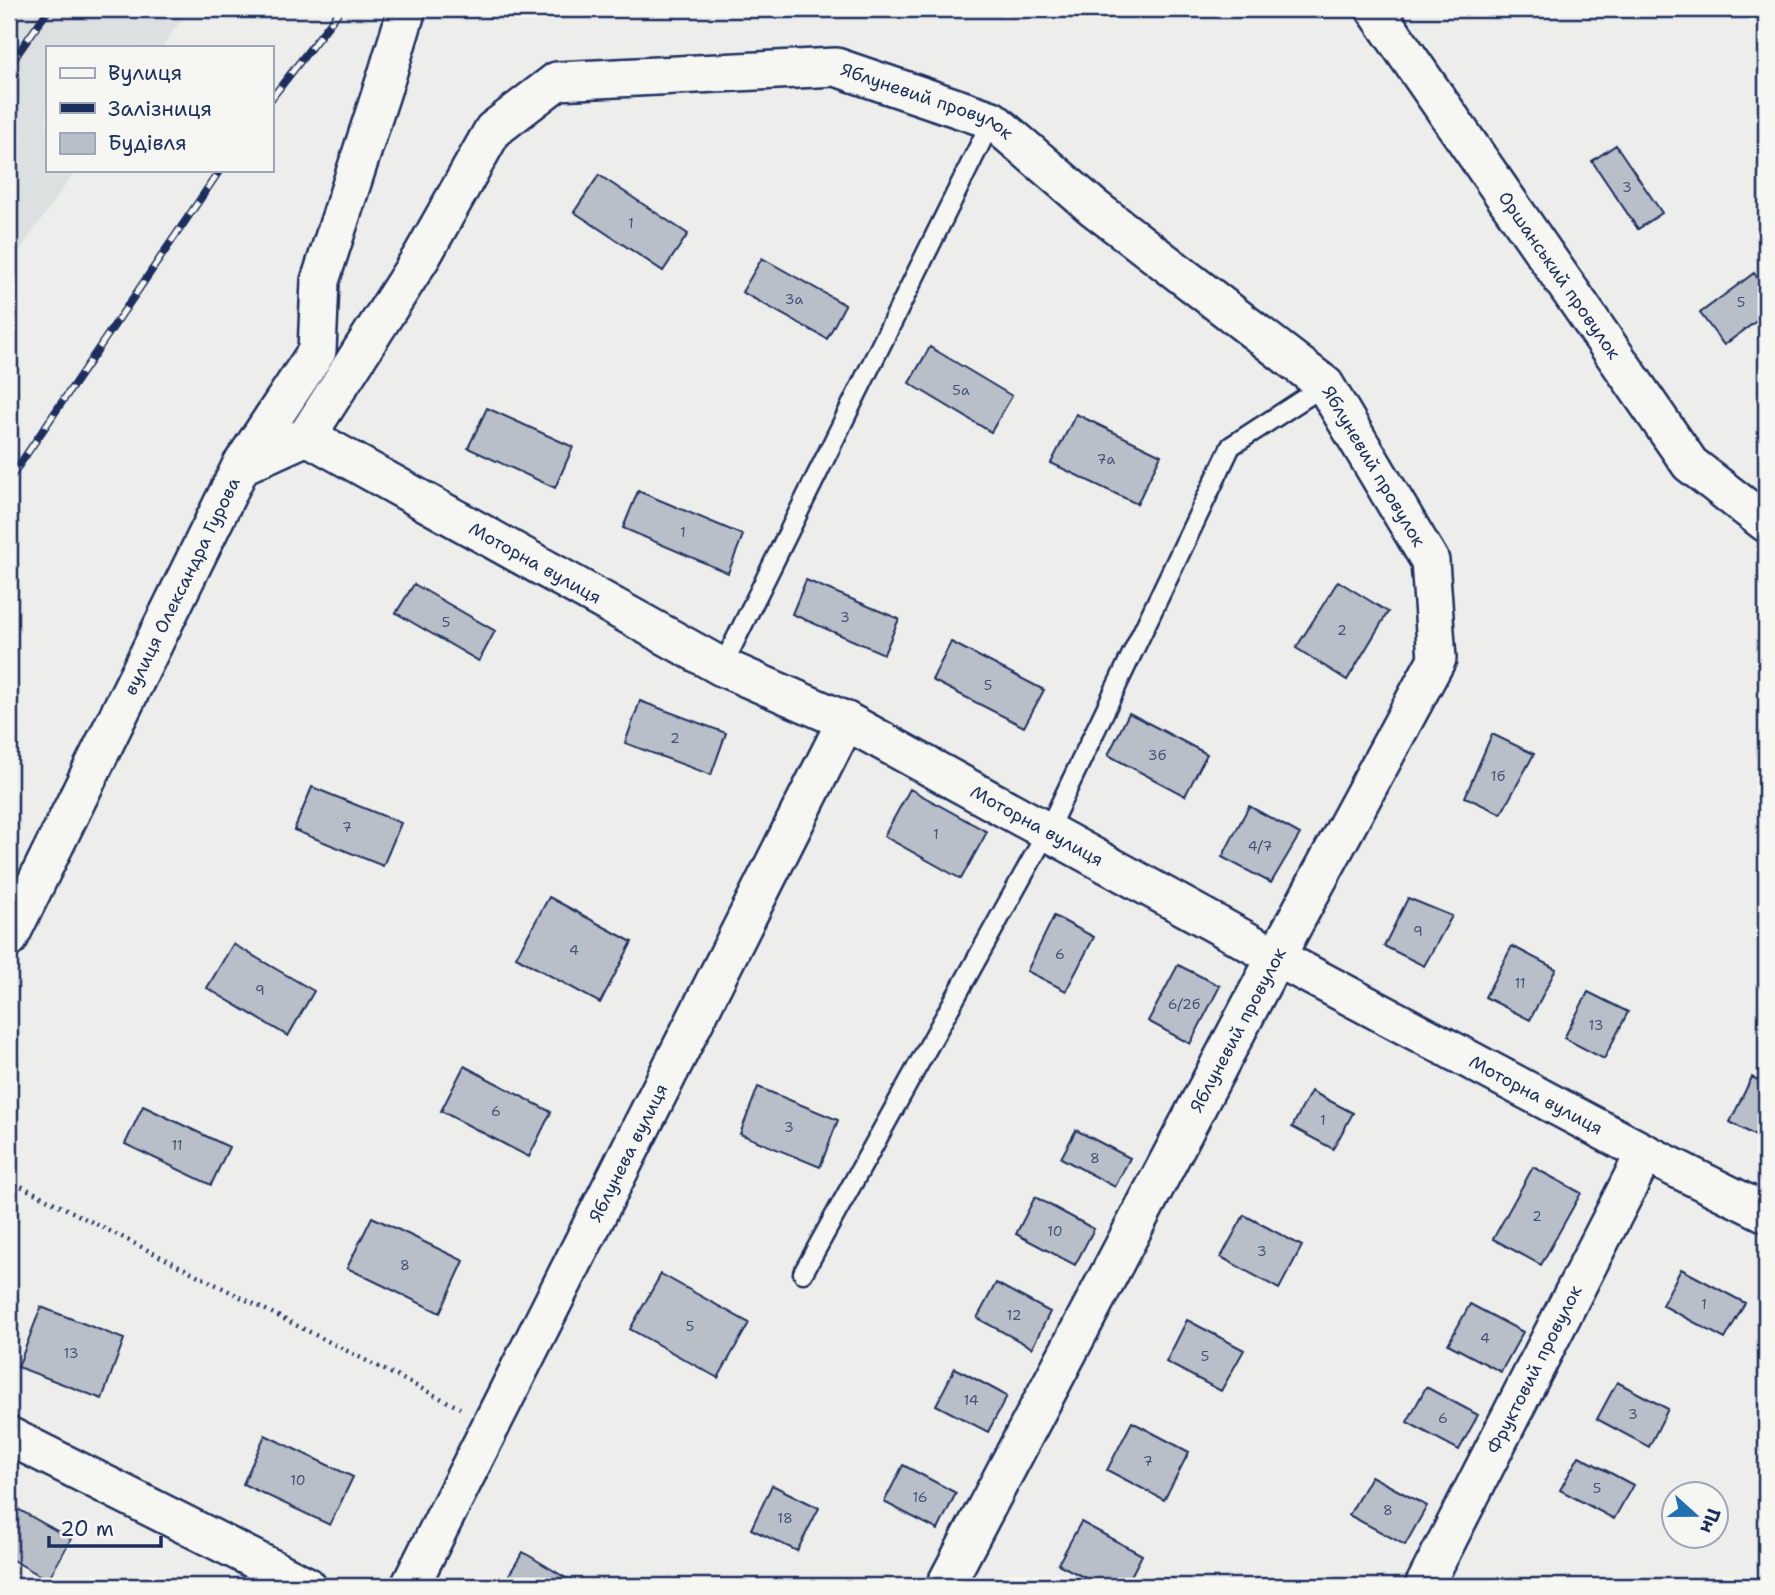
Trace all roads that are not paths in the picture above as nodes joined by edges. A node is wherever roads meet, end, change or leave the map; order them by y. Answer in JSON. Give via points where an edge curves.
{"nodes":[{"id":1,"x":407,"y":9,"type":"edge"},
{"id":2,"x":1375,"y":9,"type":"edge"},
{"id":3,"x":992,"y":120,"type":"junction"},
{"id":4,"x":1325,"y":385,"type":"junction"},
{"id":5,"x":307,"y":436,"type":"junction"},
{"id":6,"x":241,"y":466,"type":"junction"},
{"id":7,"x":1766,"y":523,"type":"edge"},
{"id":8,"x":722,"y":667,"type":"junction"},
{"id":9,"x":846,"y":721,"type":"junction"},
{"id":10,"x":1047,"y":832,"type":"junction"},
{"id":11,"x":9,"y":938,"type":"edge"},
{"id":12,"x":1276,"y":957,"type":"junction"},
{"id":13,"x":1645,"y":1153,"type":"junction"},
{"id":14,"x":1766,"y":1213,"type":"edge"},
{"id":15,"x":803,"y":1273,"type":"dead end"},
{"id":16,"x":9,"y":1436,"type":"edge"},
{"id":17,"x":307,"y":1586,"type":"edge"},
{"id":18,"x":410,"y":1586,"type":"edge"},
{"id":19,"x":945,"y":1586,"type":"edge"},
{"id":20,"x":1424,"y":1586,"type":"edge"}],
"edges":[{"from":1,"to":6,"type":"street","via":[[320,281],[317,351]]},
{"from":2,"to":7,"type":"street","name":"Оршанський провулок","via":[[1690,464]]},
{"from":3,"to":4,"type":"street","name":"Яблуневий провулок","via":[[1093,207]]},
{"from":3,"to":5,"type":"street","name":"Яблуневий провулок","via":[[836,67],[556,81],[493,130],[422,256]]},
{"from":3,"to":8,"type":"lane"},
{"from":4,"to":10,"type":"lane","via":[[1231,446]]},
{"from":4,"to":12,"type":"street","name":"Яблуневий провулок","via":[[1430,561],[1437,659]]},
{"from":5,"to":6,"type":"street","name":"вулиця Олександра Гурова"},
{"from":5,"to":8,"type":"street","name":"Моторна вулиця"},
{"from":6,"to":11,"type":"street","name":"вулиця Олександра Гурова"},
{"from":8,"to":9,"type":"street","name":"Моторна вулиця"},
{"from":9,"to":10,"type":"street","name":"Моторна вулиця"},
{"from":9,"to":18,"type":"street","name":"Яблунева вулиця"},
{"from":10,"to":12,"type":"street","name":"Моторна вулиця"},
{"from":10,"to":15,"type":"lane"},
{"from":12,"to":13,"type":"street","name":"Моторна вулиця"},
{"from":12,"to":19,"type":"street","name":"Яблуневий провулок"},
{"from":13,"to":14,"type":"street","name":"Моторна вулиця"},
{"from":13,"to":20,"type":"street","name":"Фруктовий провулок"},
{"from":16,"to":17,"type":"street"}]}
